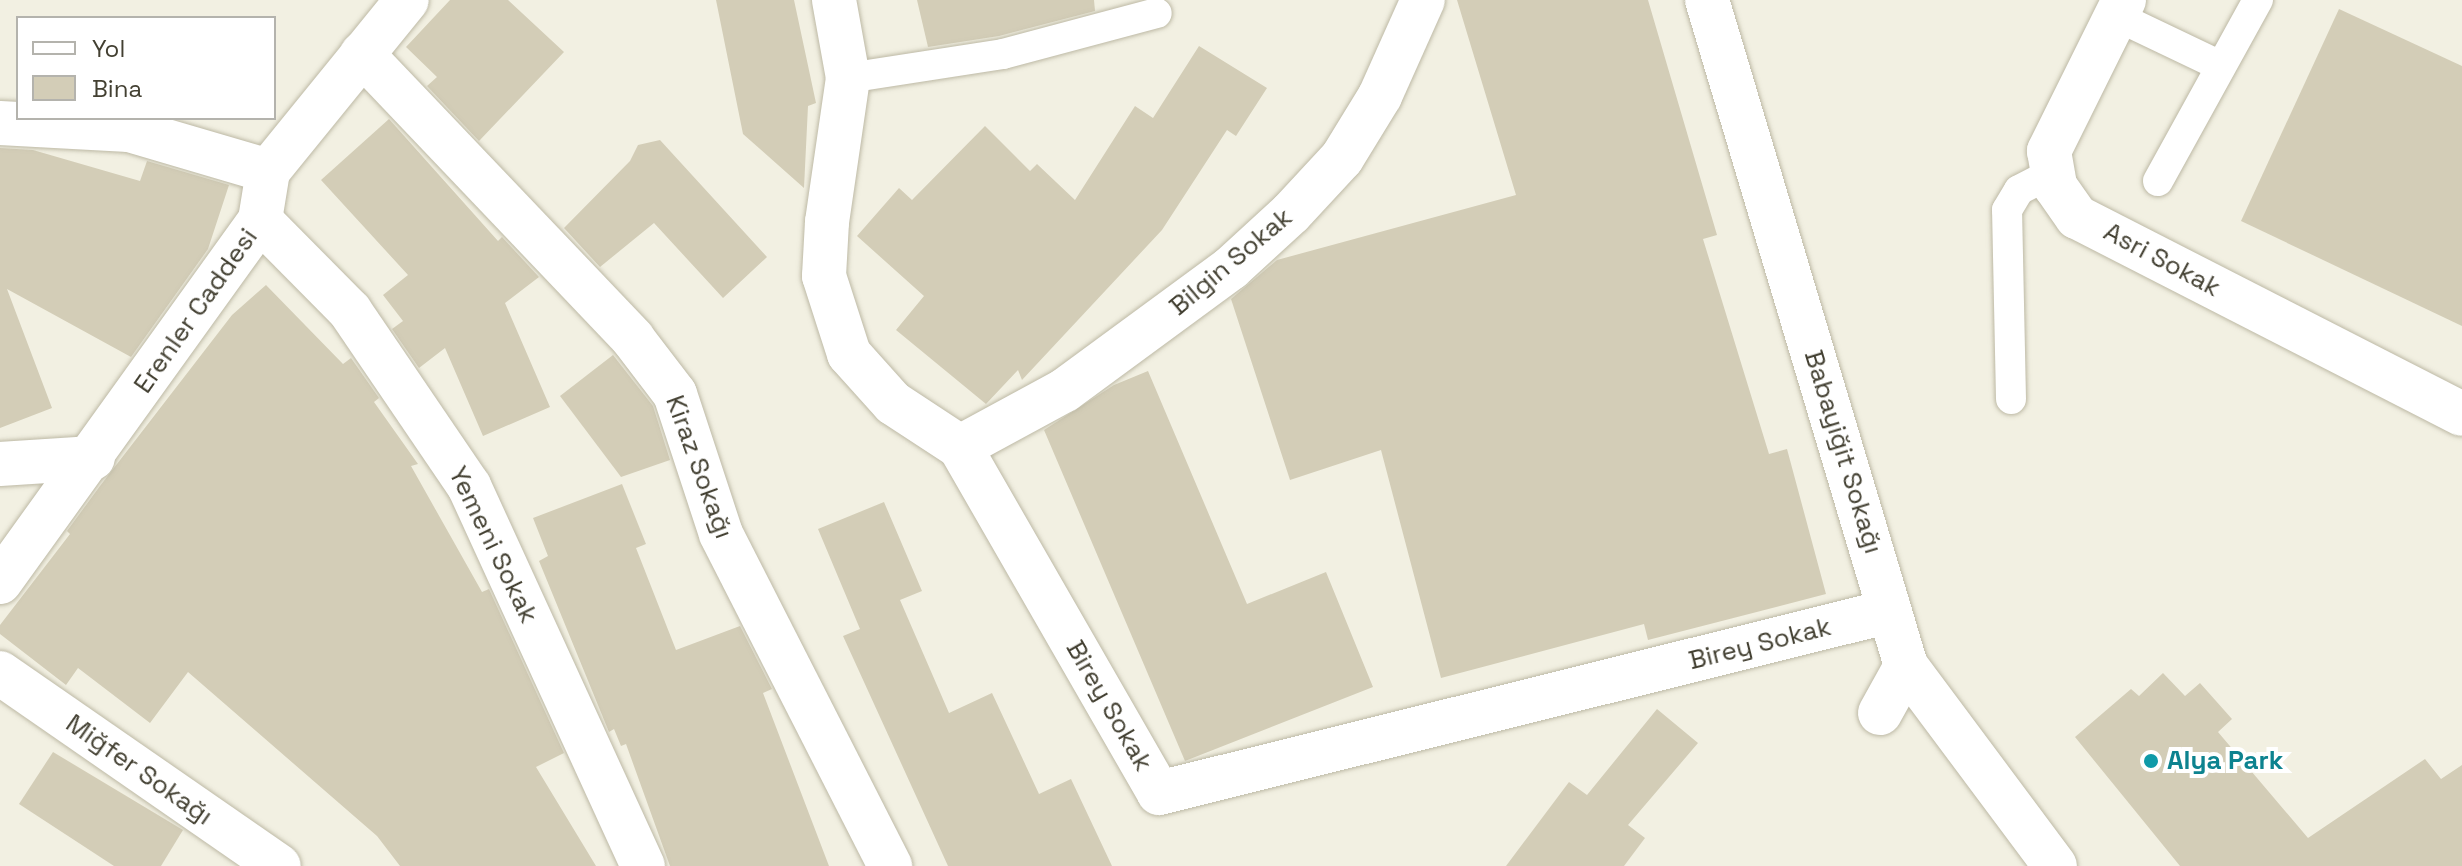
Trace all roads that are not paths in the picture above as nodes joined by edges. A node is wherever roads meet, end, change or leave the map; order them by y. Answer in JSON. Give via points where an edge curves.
{"nodes":[{"id":1,"x":407,"y":0,"type":"edge"},
{"id":2,"x":834,"y":0,"type":"edge"},
{"id":3,"x":1423,"y":0,"type":"edge"},
{"id":4,"x":1707,"y":0,"type":"edge"},
{"id":5,"x":2258,"y":0,"type":"edge"},
{"id":6,"x":2120,"y":8,"type":"edge"},
{"id":7,"x":1157,"y":13,"type":"dead end"},
{"id":8,"x":362,"y":54,"type":"junction"},
{"id":9,"x":2221,"y":66,"type":"junction"},
{"id":10,"x":848,"y":78,"type":"junction"},
{"id":11,"x":0,"y":123,"type":"edge"},
{"id":12,"x":268,"y":171,"type":"junction"},
{"id":13,"x":2052,"y":173,"type":"junction"},
{"id":14,"x":2158,"y":181,"type":"dead end"},
{"id":15,"x":260,"y":220,"type":"junction"},
{"id":16,"x":2011,"y":399,"type":"dead end"},
{"id":17,"x":2462,"y":414,"type":"edge"},
{"id":18,"x":960,"y":447,"type":"junction"},
{"id":19,"x":93,"y":458,"type":"junction"},
{"id":20,"x":0,"y":464,"type":"edge"},
{"id":21,"x":0,"y":582,"type":"edge"},
{"id":22,"x":1890,"y":611,"type":"junction"},
{"id":23,"x":1906,"y":666,"type":"junction"},
{"id":24,"x":0,"y":673,"type":"edge"},
{"id":25,"x":1880,"y":713,"type":"dead end"},
{"id":26,"x":279,"y":866,"type":"edge"},
{"id":27,"x":643,"y":866,"type":"edge"},
{"id":28,"x":890,"y":866,"type":"edge"},
{"id":29,"x":2055,"y":866,"type":"edge"}],
"edges":[{"from":1,"to":8,"type":"street","name":"Erenler Caddesi"},
{"from":2,"to":10,"type":"street","name":"Birey Sokak"},
{"from":3,"to":18,"type":"street","name":"Bilgin Sokak","via":[[1380,96],[1342,158],[1291,213],[1231,268],[1065,390]]},
{"from":4,"to":22,"type":"street","name":"Babayiğit Sokağı"},
{"from":5,"to":9,"type":"lane"},
{"from":6,"to":9,"type":"lane"},
{"from":6,"to":13,"type":"street","via":[[2049,151]]},
{"from":7,"to":10,"type":"lane","via":[[1003,54]]},
{"from":8,"to":12,"type":"street","name":"Erenler Caddesi"},
{"from":8,"to":28,"type":"street","name":"Kiraz Sokağı","via":[[633,339],[675,394],[721,534]]},
{"from":9,"to":14,"type":"lane"},
{"from":10,"to":18,"type":"street","name":"Birey Sokak","via":[[824,276],[849,354],[893,403]]},
{"from":11,"to":12,"type":"street","via":[[129,130]]},
{"from":12,"to":15,"type":"street","name":"Erenler Caddesi"},
{"from":13,"to":16,"type":"lane","via":[[2019,190],[2007,210]]},
{"from":13,"to":17,"type":"street","name":"Asri Sokak","via":[[2077,217]]},
{"from":15,"to":19,"type":"street","name":"Erenler Caddesi"},
{"from":15,"to":27,"type":"street","name":"Yemeni Sokak","via":[[350,311],[469,486]]},
{"from":18,"to":22,"type":"street","name":"Birey Sokak","via":[[1159,793]]},
{"from":19,"to":20,"type":"street"},
{"from":19,"to":21,"type":"street","name":"Erenler Caddesi"},
{"from":22,"to":23,"type":"street","name":"Babayiğit Sokağı"},
{"from":23,"to":25,"type":"street"},
{"from":23,"to":29,"type":"street","name":"Babayiğit Sokağı"},
{"from":24,"to":26,"type":"street","name":"Miğfer Sokağı"}]}
